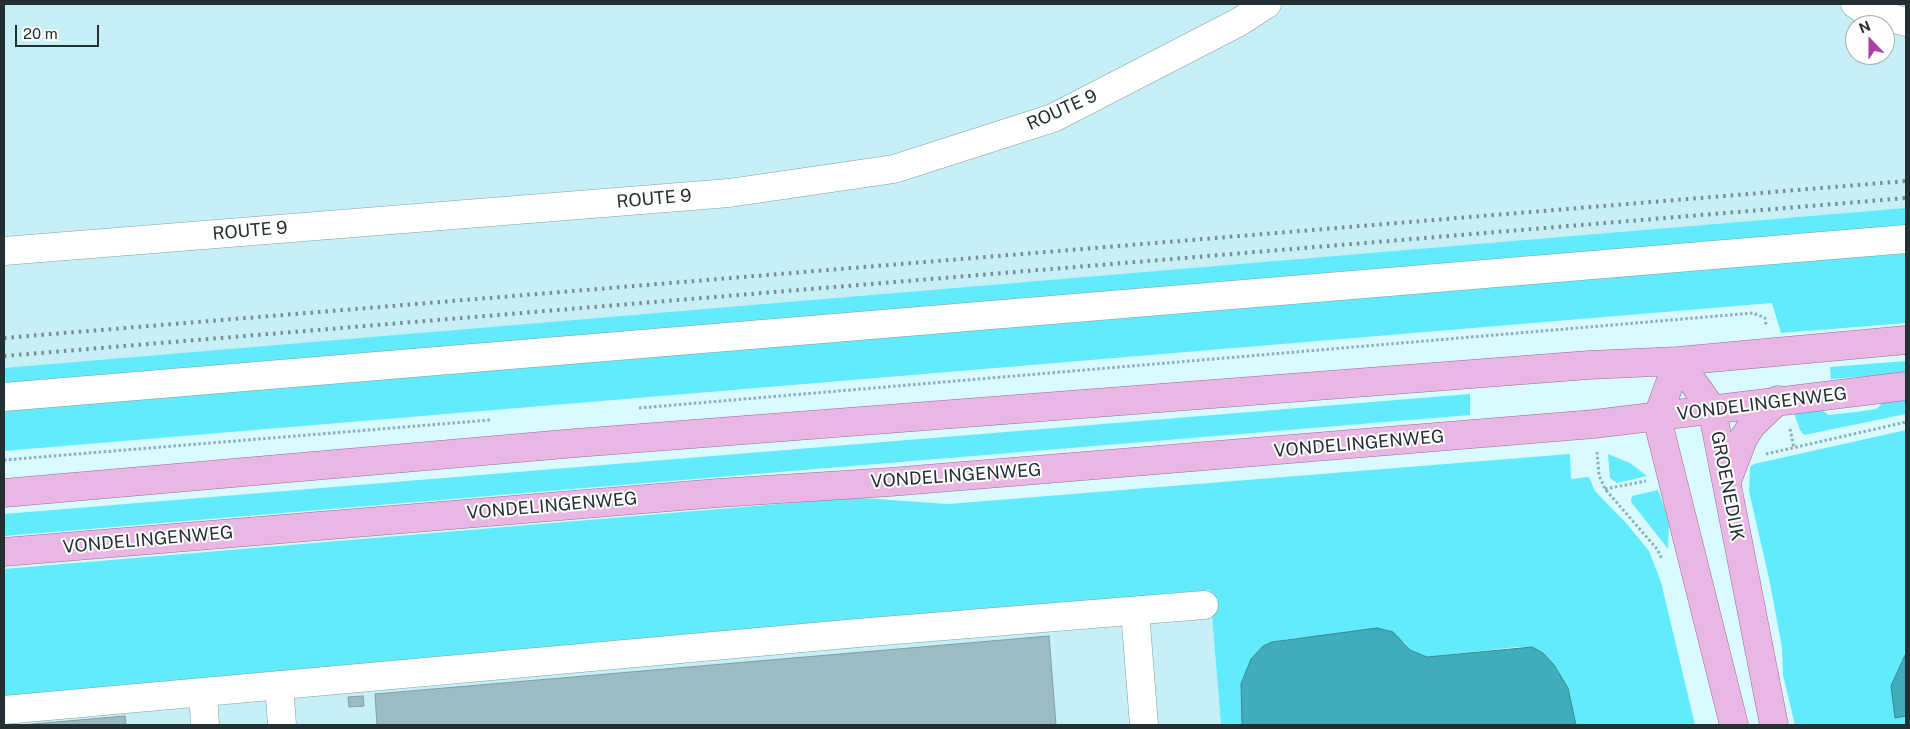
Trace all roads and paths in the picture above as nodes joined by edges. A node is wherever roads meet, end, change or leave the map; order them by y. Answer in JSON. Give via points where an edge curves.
{"nodes":[{"id":1,"x":1267,"y":4,"type":"edge"},
{"id":2,"x":1855,"y":4,"type":"edge"},
{"id":3,"x":1906,"y":22,"type":"edge"},
{"id":4,"x":1906,"y":239,"type":"edge"},
{"id":5,"x":4,"y":251,"type":"edge"},
{"id":6,"x":1586,"y":329,"type":"dead end"},
{"id":7,"x":1906,"y":340,"type":"edge"},
{"id":8,"x":1678,"y":361,"type":"junction"},
{"id":9,"x":1906,"y":386,"type":"edge"},
{"id":10,"x":4,"y":397,"type":"edge"},
{"id":11,"x":1778,"y":400,"type":"junction"},
{"id":12,"x":631,"y":408,"type":"dead end"},
{"id":13,"x":1712,"y":409,"type":"junction"},
{"id":14,"x":1657,"y":418,"type":"junction"},
{"id":15,"x":491,"y":420,"type":"dead end"},
{"id":16,"x":1906,"y":422,"type":"edge"},
{"id":17,"x":1794,"y":448,"type":"dead end"},
{"id":18,"x":4,"y":460,"type":"edge"},
{"id":19,"x":1726,"y":483,"type":"junction"},
{"id":20,"x":1605,"y":489,"type":"dead end"},
{"id":21,"x":4,"y":493,"type":"edge"},
{"id":22,"x":4,"y":552,"type":"edge"},
{"id":23,"x":1666,"y":567,"type":"dead end"},
{"id":24,"x":1204,"y":605,"type":"dead end"},
{"id":25,"x":1135,"y":610,"type":"junction"},
{"id":26,"x":279,"y":685,"type":"junction"},
{"id":27,"x":203,"y":692,"type":"junction"},
{"id":28,"x":4,"y":710,"type":"edge"},
{"id":29,"x":205,"y":725,"type":"edge"},
{"id":30,"x":282,"y":725,"type":"edge"},
{"id":31,"x":1144,"y":725,"type":"edge"},
{"id":32,"x":1734,"y":725,"type":"edge"},
{"id":33,"x":1774,"y":725,"type":"edge"}],
"edges":[{"from":1,"to":5,"type":"lane","name":"ROUTE 9","via":[[1239,22],[1053,118],[894,169],[729,193]]},
{"from":2,"to":3,"type":"lane"},
{"from":4,"to":10,"type":"lane"},
{"from":6,"to":12,"type":"path"},
{"from":7,"to":8,"type":"main road"},
{"from":8,"to":13,"type":"main road","name":"GROENEDIJK"},
{"from":8,"to":14,"type":"main road"},
{"from":8,"to":21,"type":"main road","via":[[576,443]]},
{"from":9,"to":11,"type":"main road","name":"VONDELINGENWEG"},
{"from":11,"to":13,"type":"main road","name":"VONDELINGENWEG"},
{"from":11,"to":19,"type":"main road","via":[[1752,425],[1743,439]]},
{"from":13,"to":14,"type":"main road","name":"VONDELINGENWEG"},
{"from":13,"to":19,"type":"main road","name":"GROENEDIJK"},
{"from":14,"to":22,"type":"main road","name":"VONDELINGENWEG"},
{"from":14,"to":32,"type":"main road"},
{"from":15,"to":18,"type":"path"},
{"from":16,"to":17,"type":"path"},
{"from":19,"to":33,"type":"main road","name":"GROENEDIJK"},
{"from":20,"to":23,"type":"path","via":[[1657,549]]},
{"from":24,"to":25,"type":"lane"},
{"from":25,"to":26,"type":"lane"},
{"from":25,"to":31,"type":"lane"},
{"from":26,"to":27,"type":"lane"},
{"from":26,"to":30,"type":"lane"},
{"from":27,"to":28,"type":"lane"},
{"from":27,"to":29,"type":"lane"}]}
